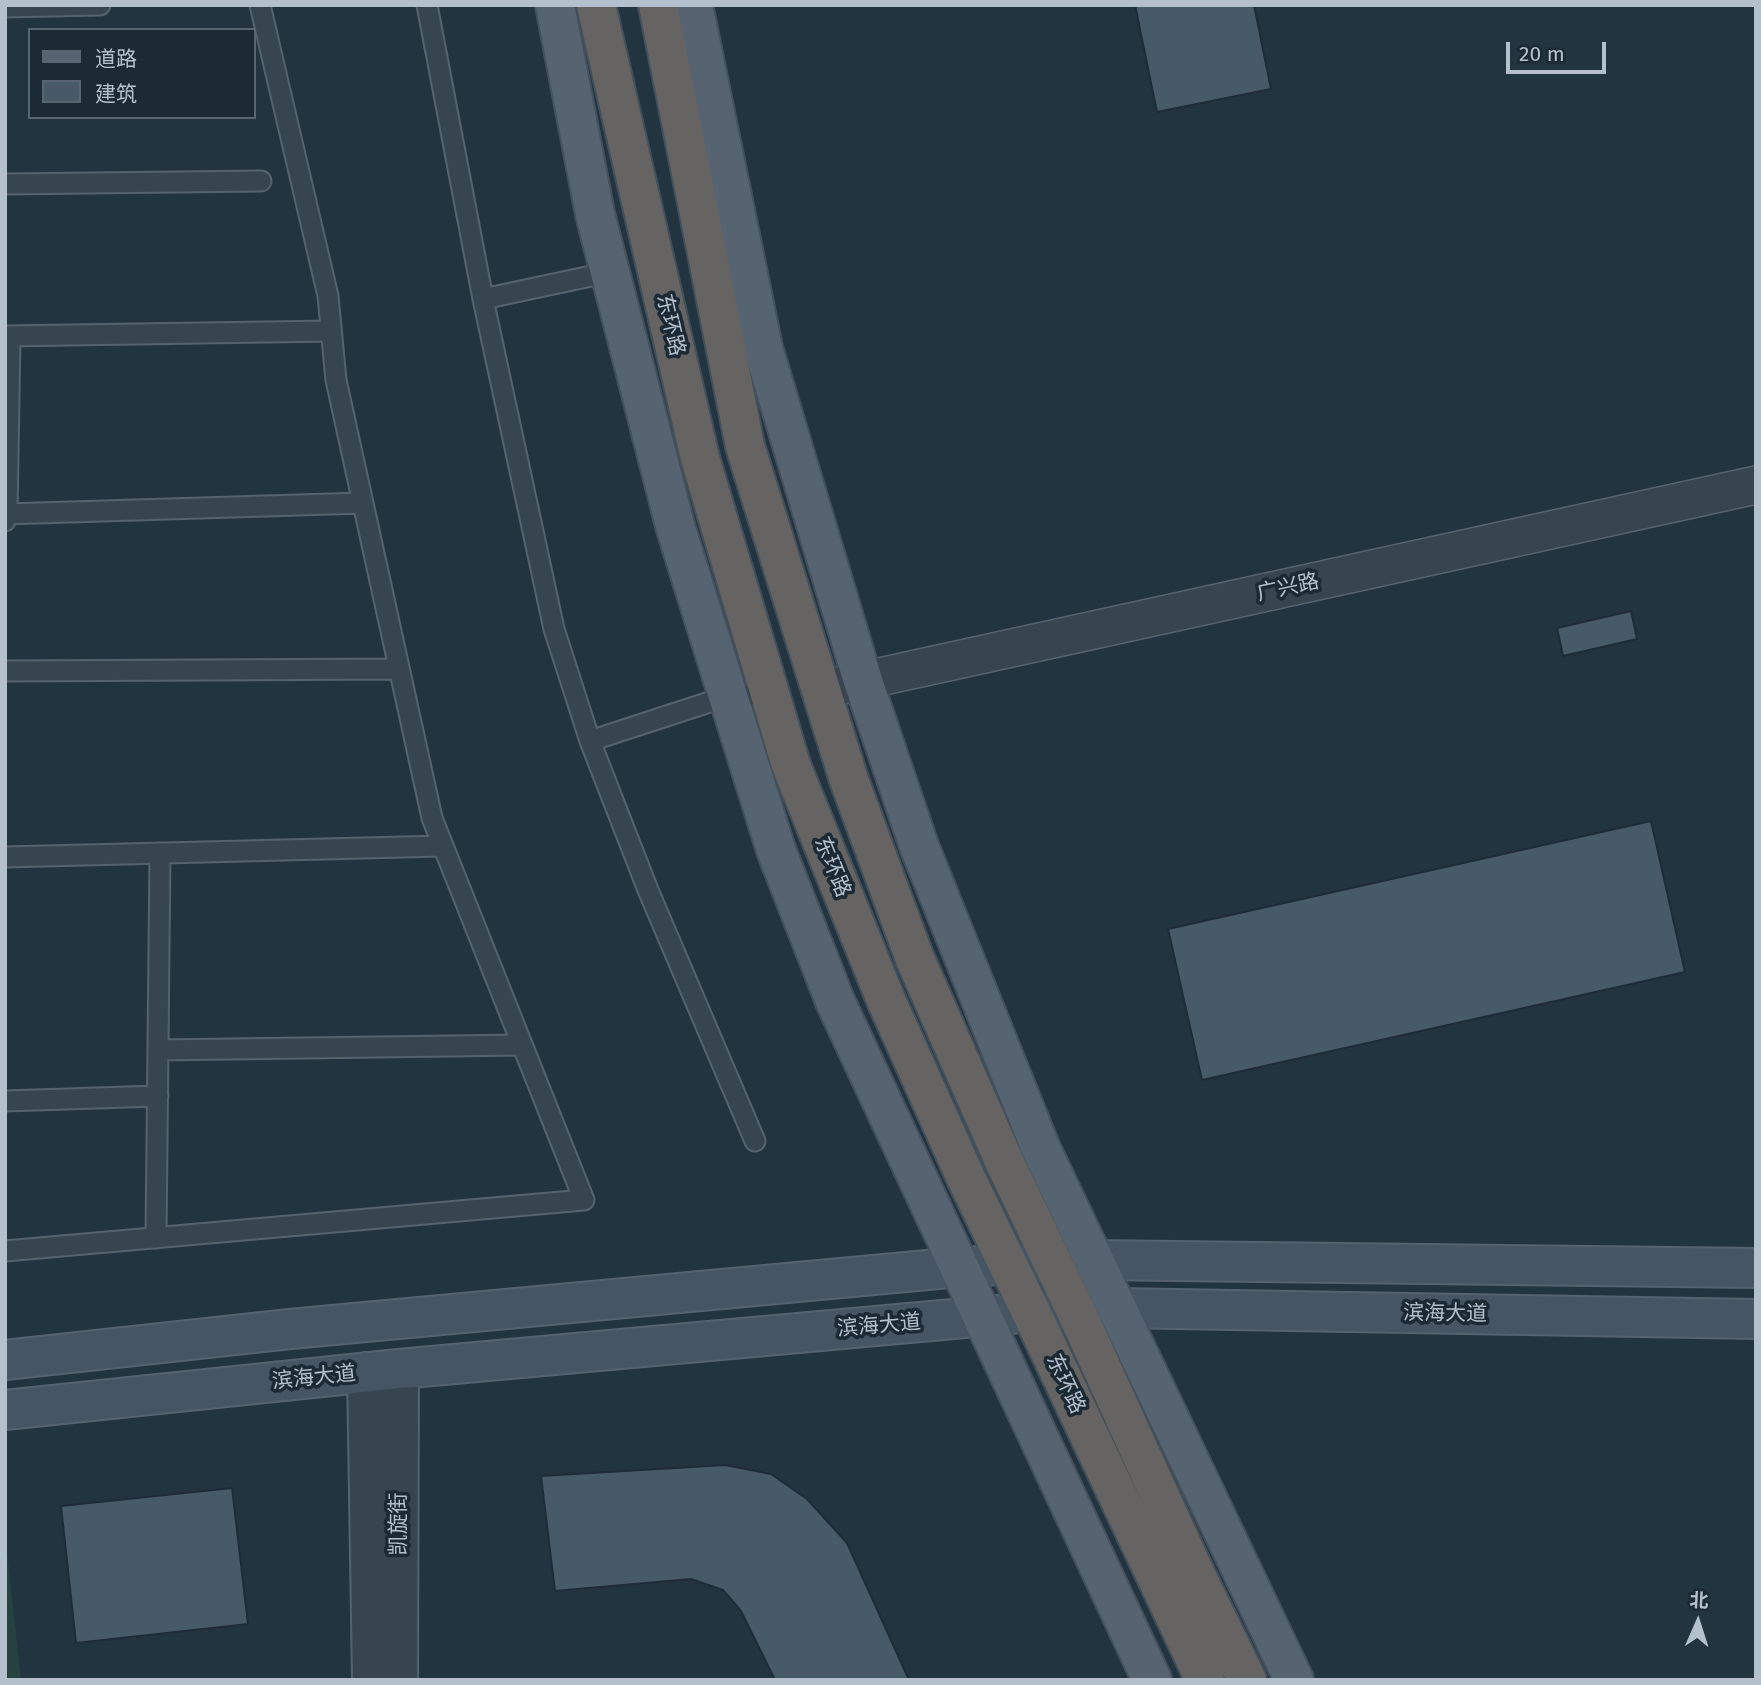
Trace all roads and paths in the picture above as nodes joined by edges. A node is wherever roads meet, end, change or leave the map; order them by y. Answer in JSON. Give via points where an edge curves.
{"nodes":[{"id":1,"x":100,"y":5,"type":"edge"},
{"id":2,"x":260,"y":5,"type":"edge"},
{"id":3,"x":427,"y":5,"type":"edge"},
{"id":4,"x":555,"y":5,"type":"edge"},
{"id":5,"x":596,"y":5,"type":"edge"},
{"id":6,"x":658,"y":5,"type":"edge"},
{"id":7,"x":693,"y":5,"type":"edge"},
{"id":8,"x":5,"y":7,"type":"edge"},
{"id":9,"x":261,"y":181,"type":"dead end"},
{"id":10,"x":5,"y":184,"type":"edge"},
{"id":11,"x":610,"y":272,"type":"junction"},
{"id":12,"x":484,"y":299,"type":"junction"},
{"id":13,"x":331,"y":331,"type":"junction"},
{"id":14,"x":8,"y":336,"type":"edge"},
{"id":15,"x":1756,"y":485,"type":"edge"},
{"id":16,"x":363,"y":503,"type":"junction"},
{"id":17,"x":6,"y":516,"type":"edge"},
{"id":18,"x":399,"y":669,"type":"junction"},
{"id":19,"x":5,"y":671,"type":"edge"},
{"id":20,"x":863,"y":681,"type":"junction"},
{"id":21,"x":820,"y":690,"type":"junction"},
{"id":22,"x":770,"y":694,"type":"junction"},
{"id":23,"x":728,"y":696,"type":"junction"},
{"id":24,"x":590,"y":741,"type":"junction"},
{"id":25,"x":443,"y":846,"type":"junction"},
{"id":26,"x":160,"y":853,"type":"junction"},
{"id":27,"x":5,"y":857,"type":"edge"},
{"id":28,"x":522,"y":1045,"type":"junction"},
{"id":29,"x":158,"y":1050,"type":"junction"},
{"id":30,"x":158,"y":1096,"type":"junction"},
{"id":31,"x":5,"y":1101,"type":"edge"},
{"id":32,"x":755,"y":1141,"type":"dead end"},
{"id":33,"x":156,"y":1238,"type":"junction"},
{"id":34,"x":5,"y":1251,"type":"edge"},
{"id":35,"x":1093,"y":1260,"type":"junction"},
{"id":36,"x":1052,"y":1262,"type":"junction"},
{"id":37,"x":1008,"y":1265,"type":"junction"},
{"id":38,"x":960,"y":1268,"type":"junction"},
{"id":39,"x":1756,"y":1268,"type":"edge"},
{"id":40,"x":1116,"y":1308,"type":"junction"},
{"id":41,"x":1076,"y":1311,"type":"junction"},
{"id":42,"x":1031,"y":1312,"type":"junction"},
{"id":43,"x":983,"y":1316,"type":"junction"},
{"id":44,"x":1756,"y":1319,"type":"edge"},
{"id":45,"x":5,"y":1360,"type":"edge"},
{"id":46,"x":383,"y":1371,"type":"junction"},
{"id":47,"x":5,"y":1410,"type":"edge"},
{"id":48,"x":372,"y":1680,"type":"edge"},
{"id":49,"x":398,"y":1680,"type":"edge"},
{"id":50,"x":1152,"y":1680,"type":"edge"},
{"id":51,"x":1205,"y":1680,"type":"edge"},
{"id":52,"x":1247,"y":1680,"type":"edge"},
{"id":53,"x":1294,"y":1680,"type":"edge"}],
"edges":[{"from":1,"to":8,"type":"lane"},
{"from":2,"to":13,"type":"lane","via":[[328,296]]},
{"from":3,"to":12,"type":"lane"},
{"from":4,"to":11,"type":"main road"},
{"from":5,"to":22,"type":"highway","name":"东环路","via":[[700,458]]},
{"from":6,"to":21,"type":"highway","name":"东环路","via":[[746,446]]},
{"from":7,"to":20,"type":"main road","via":[[763,348]]},
{"from":9,"to":10,"type":"lane"},
{"from":11,"to":12,"type":"lane"},
{"from":11,"to":23,"type":"main road","via":[[677,529]]},
{"from":12,"to":24,"type":"lane","via":[[554,629]]},
{"from":13,"to":14,"type":"lane"},
{"from":13,"to":16,"type":"lane","via":[[336,380]]},
{"from":14,"to":17,"type":"lane"},
{"from":15,"to":20,"type":"street","name":"广兴路"},
{"from":16,"to":17,"type":"lane"},
{"from":16,"to":18,"type":"lane"},
{"from":18,"to":19,"type":"lane"},
{"from":18,"to":25,"type":"lane","via":[[432,818]]},
{"from":20,"to":21,"type":"street","name":"广兴路"},
{"from":20,"to":35,"type":"main road","via":[[919,846],[1041,1149]]},
{"from":21,"to":36,"type":"highway","name":"东环路","via":[[915,959]]},
{"from":22,"to":23,"type":"lane"},
{"from":22,"to":37,"type":"highway","name":"东环路","via":[[791,765],[886,1000]]},
{"from":23,"to":24,"type":"lane"},
{"from":23,"to":38,"type":"main road","via":[[776,850],[835,1001]]},
{"from":24,"to":32,"type":"lane"},
{"from":25,"to":26,"type":"lane"},
{"from":25,"to":28,"type":"lane"},
{"from":26,"to":27,"type":"lane"},
{"from":26,"to":29,"type":"lane"},
{"from":28,"to":29,"type":"lane"},
{"from":28,"to":33,"type":"lane","via":[[584,1200]]},
{"from":29,"to":30,"type":"lane"},
{"from":30,"to":31,"type":"lane"},
{"from":30,"to":33,"type":"lane"},
{"from":33,"to":34,"type":"lane"},
{"from":35,"to":36,"type":"main road"},
{"from":35,"to":39,"type":"main road"},
{"from":35,"to":40,"type":"main road"},
{"from":36,"to":37,"type":"main road"},
{"from":36,"to":41,"type":"highway","name":"东环路"},
{"from":37,"to":38,"type":"main road"},
{"from":37,"to":42,"type":"highway","name":"东环路"},
{"from":38,"to":43,"type":"main road"},
{"from":38,"to":45,"type":"main road","via":[[290,1329]]},
{"from":40,"to":41,"type":"main road","name":"滨海大道"},
{"from":40,"to":44,"type":"main road","name":"滨海大道"},
{"from":40,"to":53,"type":"main road"},
{"from":41,"to":42,"type":"main road","name":"滨海大道"},
{"from":41,"to":52,"type":"highway","name":"东环路"},
{"from":42,"to":43,"type":"main road","name":"滨海大道"},
{"from":42,"to":51,"type":"highway","name":"东环路"},
{"from":43,"to":46,"type":"main road","name":"滨海大道"},
{"from":43,"to":50,"type":"main road"},
{"from":46,"to":47,"type":"main road","name":"滨海大道"},
{"from":46,"to":48,"type":"street","name":"凯旋街"},
{"from":46,"to":49,"type":"street","name":"凯旋街"}]}
